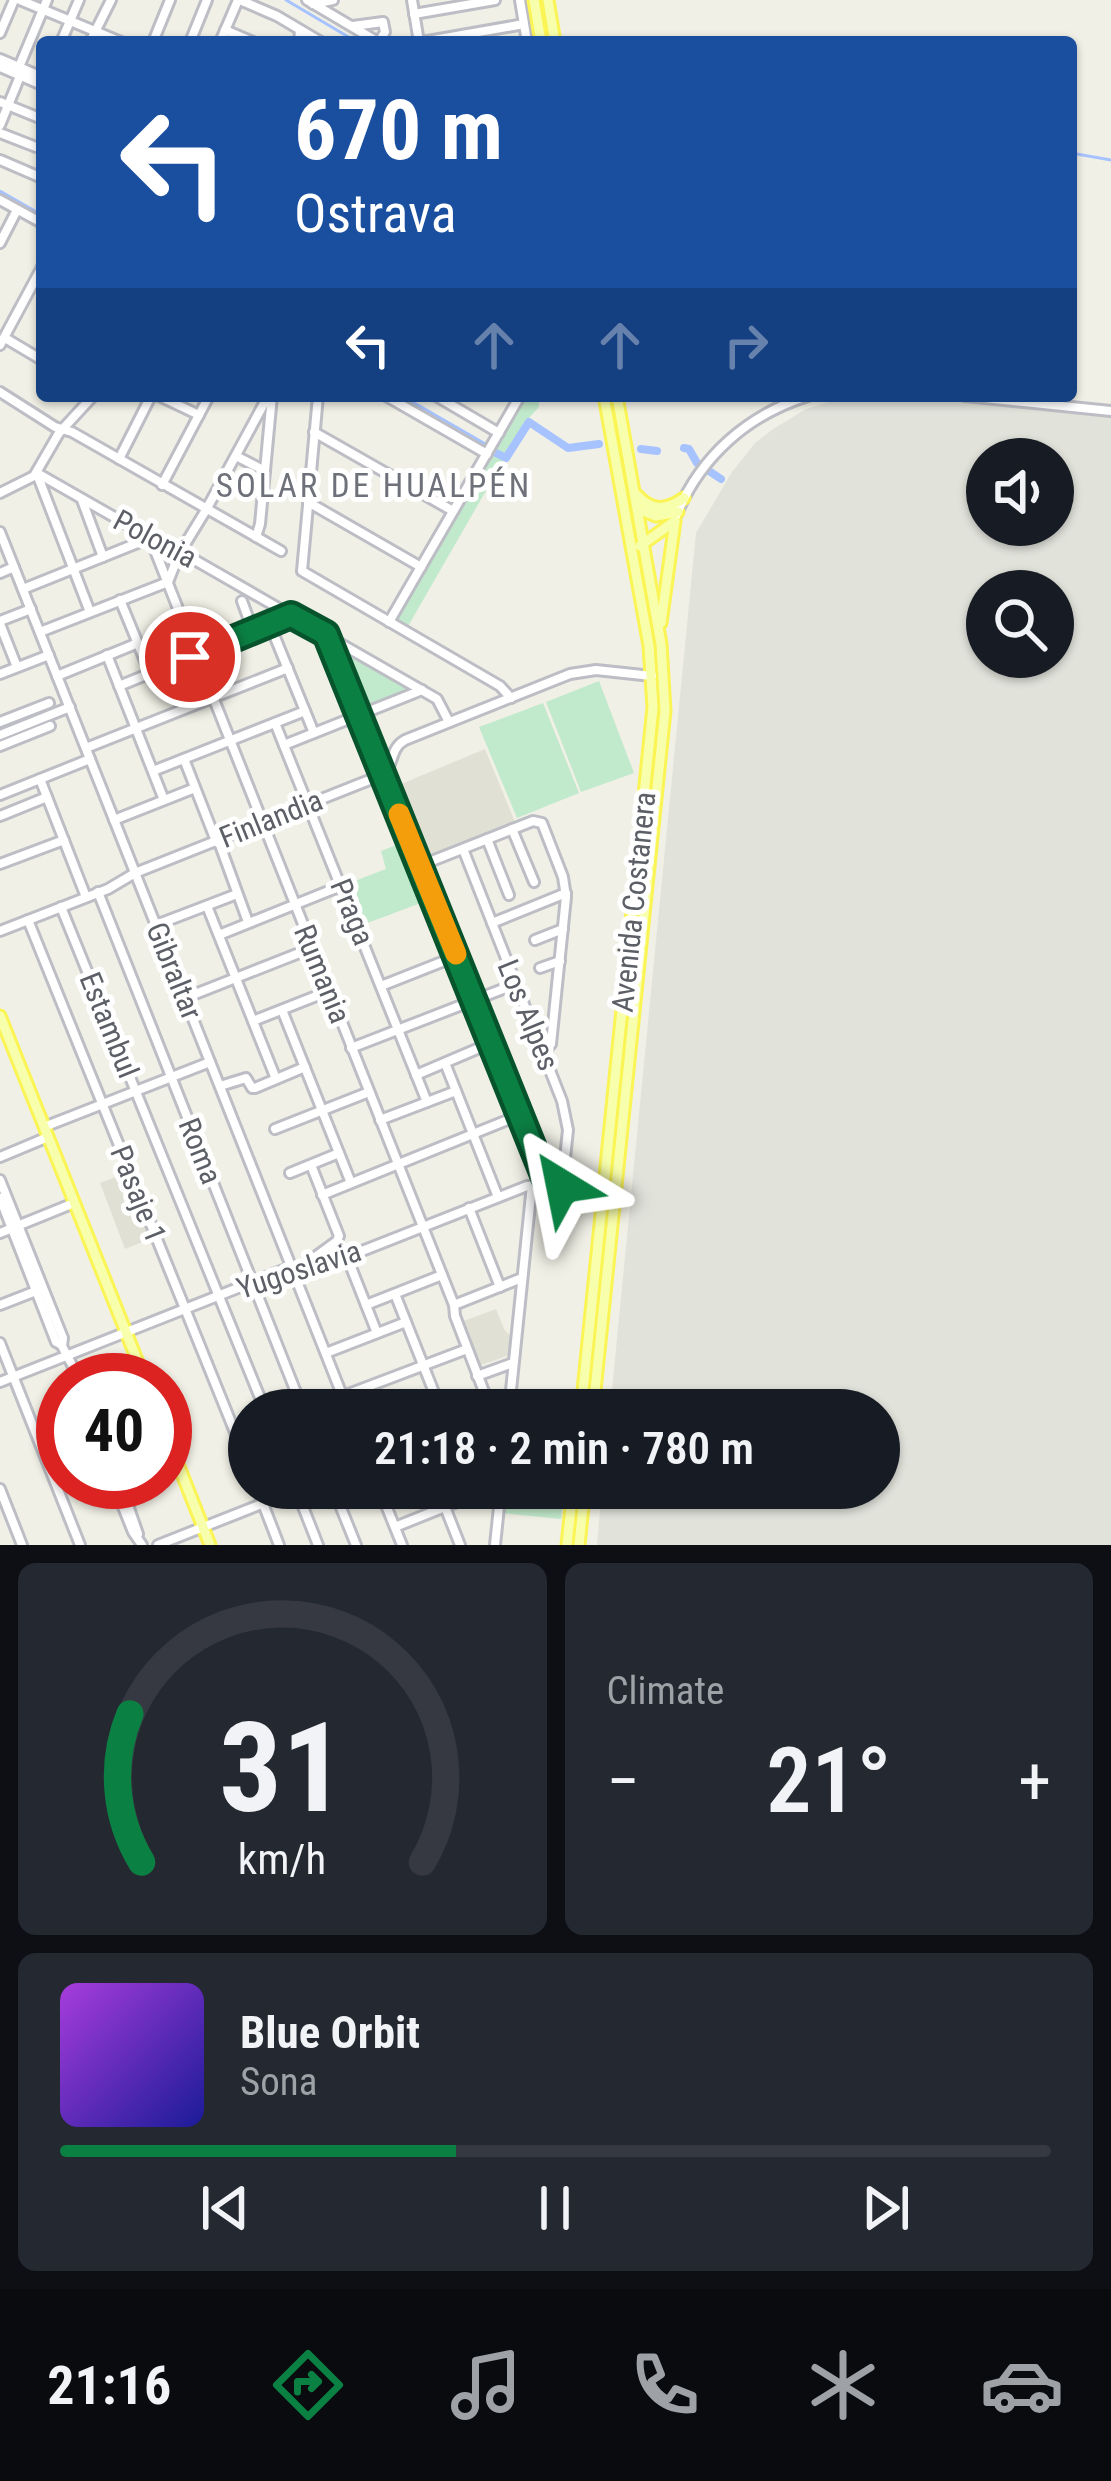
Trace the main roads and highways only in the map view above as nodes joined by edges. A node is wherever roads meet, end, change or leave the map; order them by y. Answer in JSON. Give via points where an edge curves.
{"nodes":[{"id":1,"x":533,"y":0,"type":"edge"},
{"id":2,"x":548,"y":0,"type":"edge"},
{"id":3,"x":540,"y":36,"type":"edge"},
{"id":4,"x":554,"y":36,"type":"edge"},
{"id":5,"x":606,"y":402,"type":"edge"},
{"id":6,"x":618,"y":402,"type":"edge"},
{"id":7,"x":628,"y":492,"type":"junction"},
{"id":8,"x":684,"y":498,"type":"road end"},
{"id":9,"x":638,"y":509,"type":"junction"},
{"id":10,"x":676,"y":517,"type":"junction"},
{"id":11,"x":647,"y":539,"type":"junction"},
{"id":12,"x":669,"y":552,"type":"junction"},
{"id":13,"x":634,"y":561,"type":"junction"},
{"id":14,"x":659,"y":634,"type":"junction"},
{"id":15,"x":0,"y":1016,"type":"edge"},
{"id":16,"x":134,"y":1353,"type":"edge"},
{"id":17,"x":583,"y":1389,"type":"edge"},
{"id":18,"x":595,"y":1389,"type":"edge"},
{"id":19,"x":192,"y":1499,"type":"edge"},
{"id":20,"x":571,"y":1509,"type":"edge"},
{"id":21,"x":583,"y":1509,"type":"edge"},
{"id":22,"x":210,"y":1545,"type":"edge"},
{"id":23,"x":567,"y":1545,"type":"edge"},
{"id":24,"x":579,"y":1545,"type":"edge"}],
"edges":[{"from":1,"to":3,"type":"main road"},
{"from":2,"to":4,"type":"main road"},
{"from":5,"to":7,"type":"main road","name":"Avenida Costanera"},
{"from":6,"to":7,"type":"main road","name":"Avenida Costanera"},
{"from":7,"to":8,"type":"main road","via":[[656,508]]},
{"from":7,"to":9,"type":"main road","name":"Avenida Costanera"},
{"from":7,"to":13,"type":"main road","name":"Avenida Costanera"},
{"from":9,"to":10,"type":"main road"},
{"from":9,"to":11,"type":"main road","name":"Avenida Costanera"},
{"from":10,"to":11,"type":"main road"},
{"from":10,"to":12,"type":"main road"},
{"from":11,"to":12,"type":"main road","via":[[664,542]]},
{"from":11,"to":13,"type":"main road"},
{"from":11,"to":14,"type":"main road","name":"Avenida Costanera"},
{"from":12,"to":14,"type":"main road"},
{"from":13,"to":17,"type":"main road","name":"Avenida Costanera","via":[[652,676],[651,736]]},
{"from":14,"to":18,"type":"main road","name":"Avenida Costanera","via":[[664,732]]},
{"from":15,"to":16,"type":"main road"},
{"from":19,"to":22,"type":"main road"},
{"from":20,"to":23,"type":"main road"},
{"from":21,"to":24,"type":"main road"}]}
